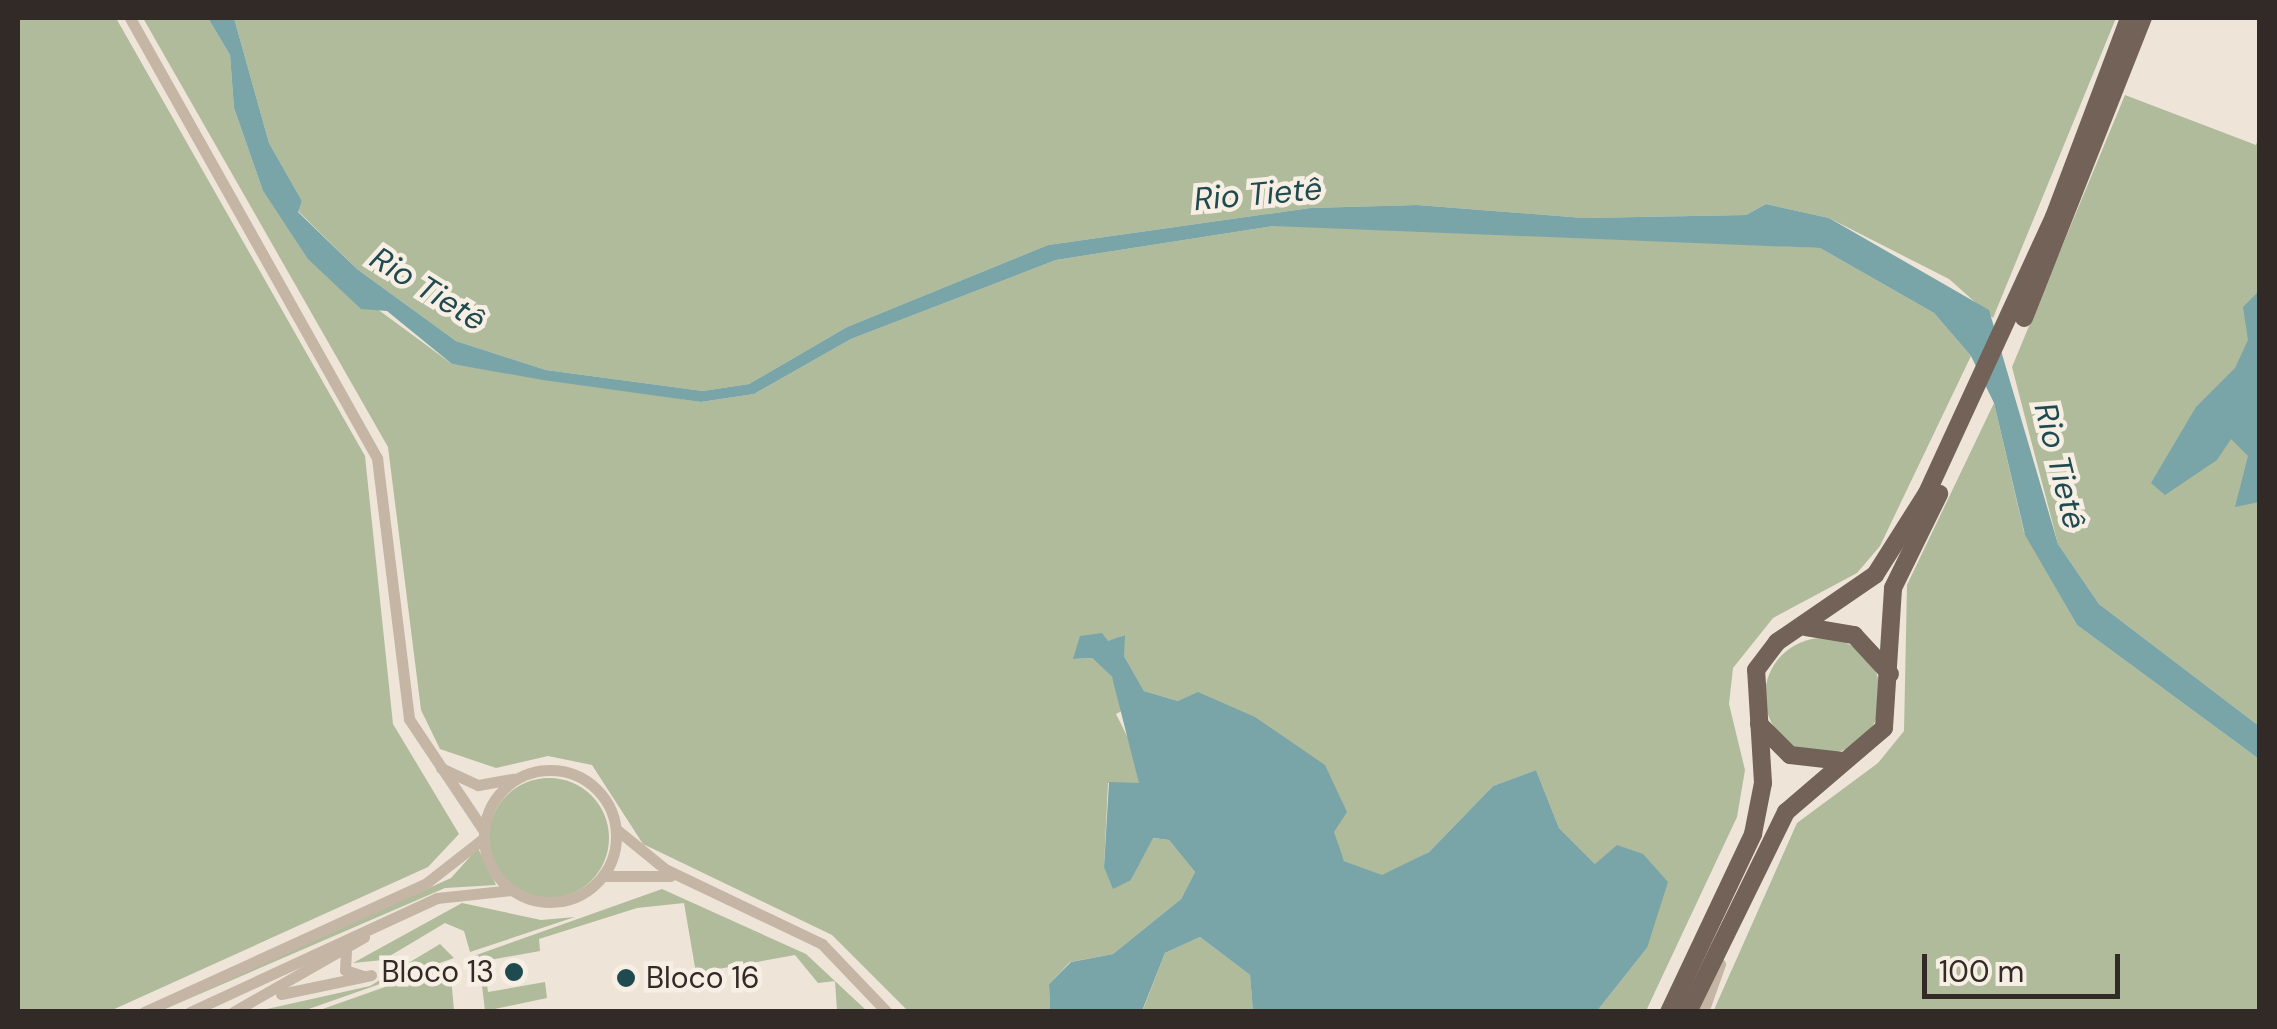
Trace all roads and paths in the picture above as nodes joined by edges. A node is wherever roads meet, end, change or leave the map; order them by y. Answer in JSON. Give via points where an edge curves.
{"nodes":[{"id":1,"x":130,"y":18,"type":"edge"},
{"id":2,"x":2129,"y":18,"type":"edge"},
{"id":3,"x":2143,"y":18,"type":"edge"},
{"id":4,"x":2020,"y":312,"type":"junction"},
{"id":5,"x":1972,"y":414,"type":"junction"},
{"id":6,"x":1802,"y":628,"type":"junction"},
{"id":7,"x":1890,"y":675,"type":"junction"},
{"id":8,"x":1756,"y":718,"type":"junction"},
{"id":9,"x":1853,"y":758,"type":"junction"},
{"id":10,"x":438,"y":766,"type":"junction"},
{"id":11,"x":521,"y":777,"type":"junction"},
{"id":12,"x":616,"y":829,"type":"junction"},
{"id":13,"x":484,"y":834,"type":"junction"},
{"id":14,"x":1762,"y":855,"type":"junction"},
{"id":15,"x":603,"y":876,"type":"junction"},
{"id":16,"x":684,"y":879,"type":"junction"},
{"id":17,"x":512,"y":890,"type":"junction"},
{"id":18,"x":387,"y":920,"type":"junction"},
{"id":19,"x":349,"y":948,"type":"junction"},
{"id":20,"x":253,"y":1002,"type":"junction"},
{"id":21,"x":144,"y":1012,"type":"edge"},
{"id":22,"x":190,"y":1012,"type":"edge"},
{"id":23,"x":234,"y":1012,"type":"edge"},
{"id":24,"x":887,"y":1012,"type":"edge"},
{"id":25,"x":1668,"y":1012,"type":"edge"},
{"id":26,"x":1688,"y":1012,"type":"edge"},
{"id":27,"x":1703,"y":1012,"type":"edge"}],
"edges":[{"from":1,"to":10,"type":"street","via":[[377,458],[404,697]]},
{"from":2,"to":4,"type":"main road"},
{"from":3,"to":4,"type":"main road"},
{"from":4,"to":5,"type":"main road"},
{"from":5,"to":6,"type":"main road","via":[[1875,575]]},
{"from":5,"to":7,"type":"main road","via":[[1893,588]]},
{"from":6,"to":7,"type":"main road","via":[[1854,635]]},
{"from":6,"to":8,"type":"main road","via":[[1756,670]]},
{"from":7,"to":9,"type":"main road","via":[[1884,728]]},
{"from":8,"to":9,"type":"main road","via":[[1790,755],[1823,764]]},
{"from":8,"to":25,"type":"main road","via":[[1763,783],[1752,834]]},
{"from":9,"to":14,"type":"main road","via":[[1799,796]]},
{"from":10,"to":11,"type":"street","via":[[478,785]]},
{"from":10,"to":13,"type":"street"},
{"from":11,"to":12,"type":"street","via":[[556,770],[590,783]]},
{"from":11,"to":13,"type":"street","via":[[496,799]]},
{"from":12,"to":15,"type":"street"},
{"from":12,"to":16,"type":"street"},
{"from":13,"to":17,"type":"street"},
{"from":13,"to":21,"type":"street","via":[[425,884]]},
{"from":14,"to":26,"type":"main road"},
{"from":14,"to":27,"type":"street"},
{"from":15,"to":16,"type":"street","via":[[640,870]]},
{"from":15,"to":17,"type":"street","via":[[550,902]]},
{"from":16,"to":24,"type":"street","via":[[822,944]]},
{"from":17,"to":18,"type":"street","via":[[455,892]]},
{"from":18,"to":19,"type":"street"},
{"from":18,"to":22,"type":"street"},
{"from":19,"to":20,"type":"street"},
{"from":19,"to":20,"type":"street","via":[[345,970],[371,975]]},
{"from":20,"to":23,"type":"street"}]}
